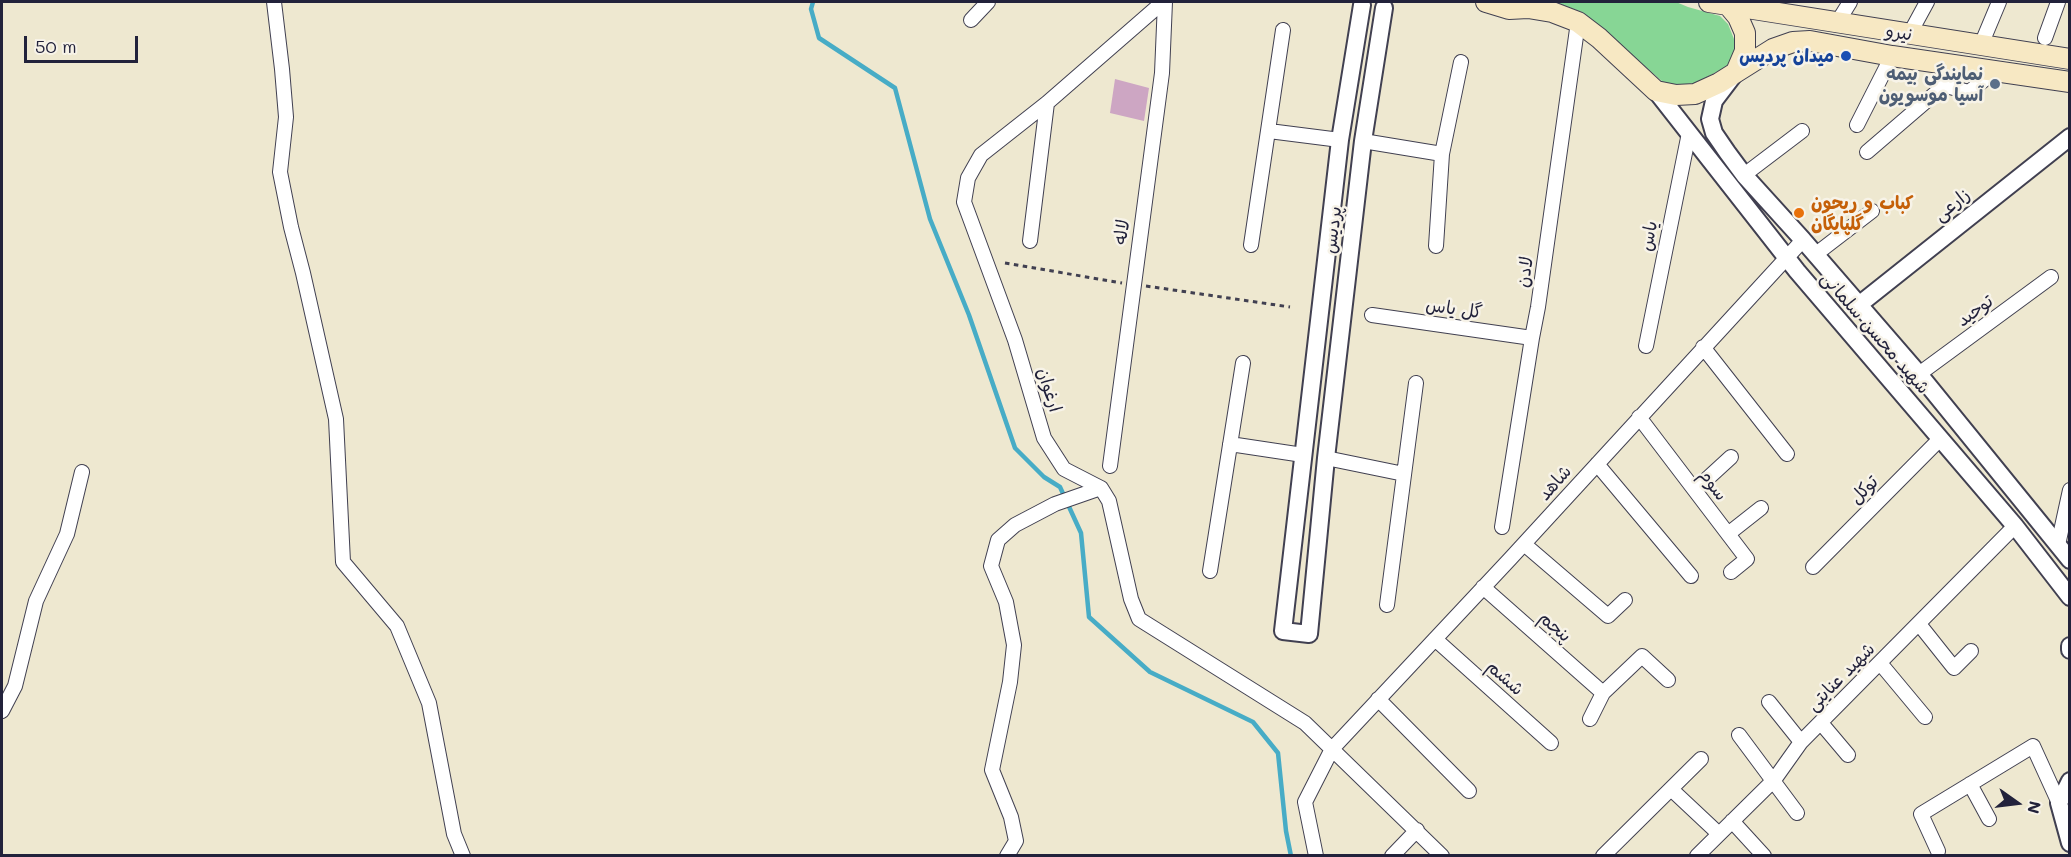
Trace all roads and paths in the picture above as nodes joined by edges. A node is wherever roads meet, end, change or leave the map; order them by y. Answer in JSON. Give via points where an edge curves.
{"nodes":[{"id":1,"x":274,"y":2,"type":"edge"},
{"id":2,"x":988,"y":2,"type":"edge"},
{"id":3,"x":1164,"y":2,"type":"edge"},
{"id":4,"x":1486,"y":2,"type":"edge"},
{"id":5,"x":1850,"y":2,"type":"edge"},
{"id":6,"x":1927,"y":2,"type":"edge"},
{"id":7,"x":1999,"y":2,"type":"edge"},
{"id":8,"x":2058,"y":2,"type":"edge"},
{"id":9,"x":1359,"y":3,"type":"edge"},
{"id":10,"x":1719,"y":3,"type":"edge"},
{"id":11,"x":1390,"y":5,"type":"edge"},
{"id":12,"x":1791,"y":8,"type":"edge"},
{"id":13,"x":971,"y":20,"type":"dead end"},
{"id":14,"x":1578,"y":22,"type":"junction"},
{"id":15,"x":1837,"y":23,"type":"junction"},
{"id":16,"x":1283,"y":30,"type":"dead end"},
{"id":17,"x":1909,"y":35,"type":"junction"},
{"id":18,"x":2045,"y":38,"type":"dead end"},
{"id":19,"x":1981,"y":45,"type":"junction"},
{"id":20,"x":2013,"y":50,"type":"junction"},
{"id":21,"x":1892,"y":56,"type":"junction"},
{"id":22,"x":2070,"y":58,"type":"edge"},
{"id":23,"x":1461,"y":62,"type":"dead end"},
{"id":24,"x":1951,"y":64,"type":"junction"},
{"id":25,"x":1736,"y":72,"type":"junction"},
{"id":26,"x":2002,"y":72,"type":"junction"},
{"id":27,"x":2070,"y":82,"type":"edge"},
{"id":28,"x":1942,"y":85,"type":"junction"},
{"id":29,"x":1656,"y":91,"type":"junction"},
{"id":30,"x":1047,"y":103,"type":"junction"},
{"id":31,"x":1857,"y":125,"type":"dead end"},
{"id":32,"x":1269,"y":131,"type":"junction"},
{"id":33,"x":1802,"y":131,"type":"dead end"},
{"id":34,"x":1689,"y":133,"type":"junction"},
{"id":35,"x":1340,"y":140,"type":"junction"},
{"id":36,"x":1363,"y":141,"type":"junction"},
{"id":37,"x":2067,"y":144,"type":"edge"},
{"id":38,"x":1867,"y":152,"type":"dead end"},
{"id":39,"x":1442,"y":154,"type":"junction"},
{"id":40,"x":1744,"y":175,"type":"junction"},
{"id":41,"x":1872,"y":211,"type":"dead end"},
{"id":42,"x":1803,"y":240,"type":"junction"},
{"id":43,"x":1030,"y":241,"type":"dead end"},
{"id":44,"x":1251,"y":245,"type":"dead end"},
{"id":45,"x":1436,"y":246,"type":"dead end"},
{"id":46,"x":1816,"y":254,"type":"junction"},
{"id":47,"x":1786,"y":258,"type":"junction"},
{"id":48,"x":2051,"y":277,"type":"dead end"},
{"id":49,"x":1860,"y":304,"type":"junction"},
{"id":50,"x":1372,"y":315,"type":"dead end"},
{"id":51,"x":1532,"y":338,"type":"junction"},
{"id":52,"x":1646,"y":346,"type":"dead end"},
{"id":53,"x":1703,"y":347,"type":"junction"},
{"id":54,"x":1243,"y":363,"type":"dead end"},
{"id":55,"x":1919,"y":374,"type":"junction"},
{"id":56,"x":1416,"y":383,"type":"dead end"},
{"id":57,"x":1639,"y":417,"type":"junction"},
{"id":58,"x":1940,"y":439,"type":"junction"},
{"id":59,"x":1230,"y":444,"type":"junction"},
{"id":60,"x":1787,"y":454,"type":"dead end"},
{"id":61,"x":1303,"y":455,"type":"junction"},
{"id":62,"x":1731,"y":457,"type":"dead end"},
{"id":63,"x":1326,"y":458,"type":"junction"},
{"id":64,"x":1597,"y":464,"type":"junction"},
{"id":65,"x":1110,"y":466,"type":"dead end"},
{"id":66,"x":82,"y":472,"type":"dead end"},
{"id":67,"x":1404,"y":474,"type":"junction"},
{"id":68,"x":1101,"y":488,"type":"junction"},
{"id":69,"x":1695,"y":490,"type":"junction"},
{"id":70,"x":2070,"y":490,"type":"edge"},
{"id":71,"x":1761,"y":508,"type":"dead end"},
{"id":72,"x":2015,"y":526,"type":"junction"},
{"id":73,"x":1502,"y":527,"type":"dead end"},
{"id":74,"x":1728,"y":534,"type":"junction"},
{"id":75,"x":1524,"y":544,"type":"junction"},
{"id":76,"x":2058,"y":545,"type":"junction"},
{"id":77,"x":2070,"y":560,"type":"edge"},
{"id":78,"x":1813,"y":567,"type":"dead end"},
{"id":79,"x":1209,"y":571,"type":"dead end"},
{"id":80,"x":1731,"y":572,"type":"dead end"},
{"id":81,"x":1691,"y":576,"type":"dead end"},
{"id":82,"x":1483,"y":588,"type":"junction"},
{"id":83,"x":2070,"y":597,"type":"edge"},
{"id":84,"x":1625,"y":600,"type":"dead end"},
{"id":85,"x":1387,"y":606,"type":"dead end"},
{"id":86,"x":1919,"y":624,"type":"junction"},
{"id":87,"x":1435,"y":639,"type":"junction"},
{"id":88,"x":1971,"y":651,"type":"dead end"},
{"id":89,"x":1880,"y":663,"type":"junction"},
{"id":90,"x":1668,"y":680,"type":"dead end"},
{"id":91,"x":1603,"y":693,"type":"junction"},
{"id":92,"x":1378,"y":699,"type":"junction"},
{"id":93,"x":1769,"y":702,"type":"dead end"},
{"id":94,"x":2,"y":711,"type":"edge"},
{"id":95,"x":1925,"y":717,"type":"dead end"},
{"id":96,"x":1590,"y":719,"type":"dead end"},
{"id":97,"x":1821,"y":723,"type":"junction"},
{"id":98,"x":1739,"y":735,"type":"dead end"},
{"id":99,"x":1801,"y":742,"type":"junction"},
{"id":100,"x":1551,"y":743,"type":"dead end"},
{"id":101,"x":1332,"y":749,"type":"junction"},
{"id":102,"x":1848,"y":755,"type":"dead end"},
{"id":103,"x":1701,"y":759,"type":"dead end"},
{"id":104,"x":1774,"y":780,"type":"junction"},
{"id":105,"x":2070,"y":781,"type":"edge"},
{"id":106,"x":1970,"y":784,"type":"junction"},
{"id":107,"x":1671,"y":789,"type":"junction"},
{"id":108,"x":1469,"y":791,"type":"dead end"},
{"id":109,"x":2059,"y":803,"type":"junction"},
{"id":110,"x":1797,"y":813,"type":"dead end"},
{"id":111,"x":1989,"y":819,"type":"dead end"},
{"id":112,"x":1732,"y":821,"type":"junction"},
{"id":113,"x":1417,"y":830,"type":"junction"},
{"id":114,"x":1719,"y":834,"type":"junction"},
{"id":115,"x":2070,"y":843,"type":"edge"},
{"id":116,"x":1938,"y":851,"type":"dead end"},
{"id":117,"x":463,"y":855,"type":"edge"},
{"id":118,"x":1007,"y":855,"type":"edge"},
{"id":119,"x":1316,"y":855,"type":"edge"},
{"id":120,"x":1392,"y":855,"type":"edge"},
{"id":121,"x":1442,"y":855,"type":"edge"},
{"id":122,"x":1603,"y":855,"type":"edge"},
{"id":123,"x":1697,"y":855,"type":"edge"},
{"id":124,"x":1764,"y":855,"type":"edge"}],
"edges":[{"from":1,"to":117,"type":"street","via":[[286,117],[280,172],[336,419],[343,562],[397,626],[429,703],[454,834]]},
{"from":2,"to":13,"type":"street"},
{"from":3,"to":30,"type":"street","name":"ارغوان"},
{"from":3,"to":65,"type":"street","name":"لاله","via":[[1162,73]]},
{"from":4,"to":14,"type":"main road","via":[[1509,9],[1552,12]]},
{"from":5,"to":15,"type":"street"},
{"from":6,"to":17,"type":"street"},
{"from":7,"to":19,"type":"street"},
{"from":8,"to":18,"type":"street"},
{"from":9,"to":11,"type":"street","via":[[1372,8]]},
{"from":9,"to":35,"type":"street","name":"پردیس"},
{"from":10,"to":12,"type":"main road","name":"نیرو"},
{"from":10,"to":25,"type":"main road","via":[[1738,17],[1744,33],[1745,51]]},
{"from":11,"to":36,"type":"street","name":"پردیس"},
{"from":12,"to":15,"type":"main road","name":"نیرو"},
{"from":14,"to":29,"type":"main road"},
{"from":14,"to":51,"type":"street","name":"لادن"},
{"from":15,"to":17,"type":"main road","name":"نیرو"},
{"from":16,"to":32,"type":"street"},
{"from":17,"to":19,"type":"main road","name":"نیرو"},
{"from":19,"to":20,"type":"main road","name":"نیرو"},
{"from":20,"to":22,"type":"main road","name":"نیرو"},
{"from":20,"to":26,"type":"main road"},
{"from":21,"to":24,"type":"main road","name":"نیرو"},
{"from":21,"to":25,"type":"main road","name":"نیرو","via":[[1810,40],[1773,49]]},
{"from":21,"to":31,"type":"street"},
{"from":23,"to":39,"type":"street"},
{"from":24,"to":26,"type":"main road","name":"نیرو"},
{"from":24,"to":28,"type":"street"},
{"from":25,"to":29,"type":"main road","via":[[1695,94]]},
{"from":25,"to":40,"type":"street","name":"شهید محسن سلمانی","via":[[1714,101],[1710,119],[1714,133]]},
{"from":26,"to":27,"type":"main road","name":"نیرو"},
{"from":26,"to":28,"type":"street","via":[[1970,92]]},
{"from":28,"to":38,"type":"street"},
{"from":29,"to":34,"type":"street","name":"شهید محسن سلمانی"},
{"from":30,"to":43,"type":"street"},
{"from":30,"to":68,"type":"street","name":"ارغوان","via":[[981,155],[968,178],[964,202],[1015,340],[1044,438],[1064,469]]},
{"from":32,"to":35,"type":"street"},
{"from":32,"to":44,"type":"street"},
{"from":33,"to":40,"type":"street"},
{"from":34,"to":47,"type":"street","name":"شهید محسن سلمانی"},
{"from":34,"to":52,"type":"street","name":"یاس"},
{"from":35,"to":36,"type":"street"},
{"from":35,"to":61,"type":"street","name":"پردیس"},
{"from":36,"to":39,"type":"street"},
{"from":36,"to":63,"type":"street","name":"پردیس"},
{"from":37,"to":49,"type":"street","name":"زارعی"},
{"from":39,"to":45,"type":"street"},
{"from":40,"to":42,"type":"street","name":"شهید محسن سلمانی"},
{"from":41,"to":46,"type":"street"},
{"from":42,"to":46,"type":"street","name":"شهید محسن سلمانی"},
{"from":42,"to":47,"type":"street","name":"شاهد"},
{"from":46,"to":49,"type":"street","name":"شهید محسن سلمانی"},
{"from":47,"to":53,"type":"street","name":"شاهد"},
{"from":47,"to":58,"type":"street","name":"شهید محسن سلمانی"},
{"from":48,"to":55,"type":"street","name":"توحید"},
{"from":49,"to":55,"type":"street","name":"شهید محسن سلمانی"},
{"from":50,"to":51,"type":"street","name":"گل یاس"},
{"from":51,"to":73,"type":"street","name":"لادن"},
{"from":53,"to":57,"type":"street","name":"شاهد"},
{"from":53,"to":60,"type":"street"},
{"from":54,"to":59,"type":"street"},
{"from":55,"to":76,"type":"street","name":"شهید محسن سلمانی"},
{"from":56,"to":67,"type":"street"},
{"from":57,"to":64,"type":"street","name":"شاهد"},
{"from":57,"to":69,"type":"street","name":"سوم"},
{"from":58,"to":72,"type":"street","name":"شهید محسن سلمانی"},
{"from":58,"to":78,"type":"street","name":"توکل"},
{"from":59,"to":61,"type":"street"},
{"from":59,"to":79,"type":"street"},
{"from":61,"to":63,"type":"street"},
{"from":61,"to":63,"type":"street","name":"پردیس","via":[[1283,631],[1309,634]]},
{"from":62,"to":69,"type":"street"},
{"from":63,"to":67,"type":"street"},
{"from":64,"to":75,"type":"street","name":"شاهد"},
{"from":64,"to":81,"type":"street"},
{"from":66,"to":94,"type":"street","via":[[67,534],[36,601],[15,686]]},
{"from":67,"to":85,"type":"street"},
{"from":68,"to":101,"type":"street","via":[[1109,501],[1131,599],[1139,618],[1305,723]]},
{"from":68,"to":118,"type":"street","via":[[1055,504],[1015,525],[998,540],[991,566],[1006,602],[1014,645],[992,770],[1016,841]]},
{"from":69,"to":74,"type":"street","name":"سوم"},
{"from":70,"to":76,"type":"street"},
{"from":71,"to":74,"type":"street"},
{"from":72,"to":83,"type":"street","name":"شهید محسن سلمانی"},
{"from":72,"to":86,"type":"street","name":"شهید عنایتی"},
{"from":74,"to":80,"type":"street","name":"سوم","via":[[1747,559]]},
{"from":75,"to":82,"type":"street","name":"شاهد"},
{"from":75,"to":84,"type":"street","via":[[1608,616]]},
{"from":76,"to":77,"type":"street","name":"شهید محسن سلمانی"},
{"from":82,"to":87,"type":"street","name":"شاهد"},
{"from":82,"to":91,"type":"street","name":"پنجم"},
{"from":86,"to":88,"type":"street","via":[[1954,668]]},
{"from":86,"to":89,"type":"street","name":"شهید عنایتی"},
{"from":87,"to":92,"type":"street","name":"شاهد"},
{"from":87,"to":100,"type":"street","name":"ششم"},
{"from":89,"to":95,"type":"street"},
{"from":89,"to":97,"type":"street","name":"شهید عنایتی"},
{"from":90,"to":91,"type":"street","via":[[1642,656]]},
{"from":91,"to":96,"type":"street"},
{"from":92,"to":101,"type":"street","name":"شاهد"},
{"from":92,"to":108,"type":"street"},
{"from":93,"to":99,"type":"street"},
{"from":97,"to":99,"type":"street","name":"شهید عنایتی"},
{"from":97,"to":102,"type":"street"},
{"from":98,"to":104,"type":"street"},
{"from":99,"to":104,"type":"street","name":"شهید عنایتی"},
{"from":101,"to":113,"type":"street"},
{"from":101,"to":119,"type":"street","name":"شاهد","via":[[1305,802]]},
{"from":103,"to":107,"type":"street"},
{"from":104,"to":110,"type":"street"},
{"from":104,"to":112,"type":"street","name":"شهید عنایتی"},
{"from":105,"to":109,"type":"street"},
{"from":106,"to":109,"type":"street","via":[[2033,746]]},
{"from":106,"to":111,"type":"street"},
{"from":106,"to":116,"type":"street","via":[[1921,814]]},
{"from":107,"to":114,"type":"street"},
{"from":107,"to":122,"type":"street"},
{"from":109,"to":115,"type":"street"},
{"from":112,"to":114,"type":"street","name":"شهید عنایتی"},
{"from":112,"to":124,"type":"street"},
{"from":113,"to":120,"type":"street"},
{"from":113,"to":121,"type":"street"},
{"from":114,"to":123,"type":"street","name":"شهید عنایتی"}]}
